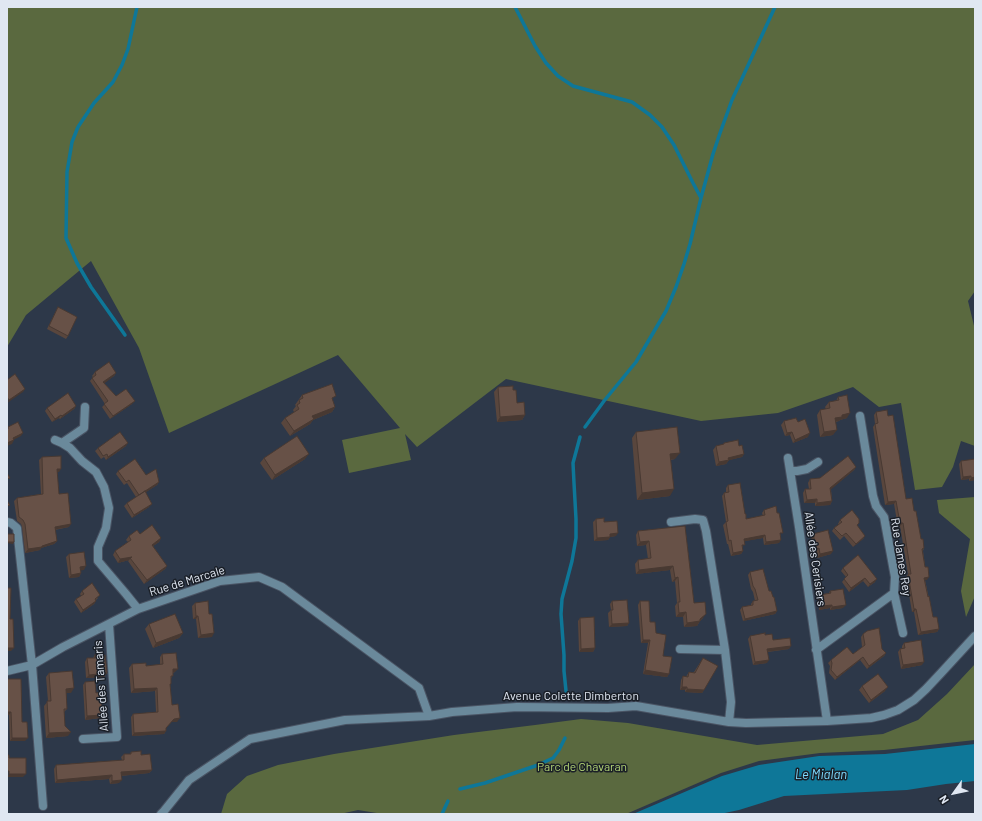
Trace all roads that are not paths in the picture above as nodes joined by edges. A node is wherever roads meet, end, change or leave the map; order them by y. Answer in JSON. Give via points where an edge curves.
{"nodes":[{"id":1,"x":85,"y":407,"type":"dead end"},
{"id":2,"x":860,"y":416,"type":"dead end"},
{"id":3,"x":788,"y":458,"type":"dead end"},
{"id":4,"x":818,"y":462,"type":"dead end"},
{"id":5,"x":790,"y":471,"type":"junction"},
{"id":6,"x":7,"y":522,"type":"edge"},
{"id":7,"x":671,"y":522,"type":"dead end"},
{"id":8,"x":894,"y":593,"type":"junction"},
{"id":9,"x":138,"y":609,"type":"junction"},
{"id":10,"x":109,"y":624,"type":"junction"},
{"id":11,"x":903,"y":633,"type":"dead end"},
{"id":12,"x":975,"y":636,"type":"edge"},
{"id":13,"x":680,"y":649,"type":"dead end"},
{"id":14,"x":725,"y":650,"type":"junction"},
{"id":15,"x":816,"y":650,"type":"junction"},
{"id":16,"x":32,"y":665,"type":"junction"},
{"id":17,"x":7,"y":671,"type":"edge"},
{"id":18,"x":429,"y":716,"type":"junction"},
{"id":19,"x":827,"y":721,"type":"junction"},
{"id":20,"x":729,"y":722,"type":"junction"},
{"id":21,"x":83,"y":739,"type":"dead end"},
{"id":22,"x":43,"y":806,"type":"dead end"},
{"id":23,"x":162,"y":813,"type":"edge"}],
"edges":[{"from":1,"to":9,"type":"street","via":[[84,428],[58,442],[70,448],[96,472],[104,486],[109,508],[106,528],[98,547],[98,561]]},
{"from":2,"to":8,"type":"street","name":"Rue James Rey","via":[[873,496],[884,517],[895,577]]},
{"from":3,"to":5,"type":"street","name":"Allée des Cerisiers"},
{"from":4,"to":5,"type":"street","via":[[807,469]]},
{"from":5,"to":15,"type":"street","name":"Allée des Cerisiers"},
{"from":6,"to":16,"type":"street","via":[[18,528]]},
{"from":7,"to":14,"type":"street","via":[[704,520]]},
{"from":8,"to":11,"type":"street","name":"Rue James Rey"},
{"from":8,"to":15,"type":"street"},
{"from":9,"to":10,"type":"street","name":"Rue de Marcale"},
{"from":9,"to":18,"type":"street","name":"Rue de Marcale","via":[[220,581],[259,577],[282,586],[419,688]]},
{"from":10,"to":16,"type":"street","name":"Rue de Marcale"},
{"from":10,"to":21,"type":"street","name":"Allée des Tamaris","via":[[117,737]]},
{"from":12,"to":19,"type":"street","name":"Avenue Colette Dimberton","via":[[926,689],[898,710],[871,718]]},
{"from":13,"to":14,"type":"street"},
{"from":14,"to":20,"type":"street","via":[[731,702]]},
{"from":15,"to":19,"type":"street","name":"Allée des Cerisiers"},
{"from":16,"to":17,"type":"street","name":"Rue de Marcale"},
{"from":16,"to":22,"type":"street"},
{"from":18,"to":20,"type":"street","name":"Avenue Colette Dimberton","via":[[517,707],[636,706]]},
{"from":18,"to":23,"type":"street","name":"Avenue Colette Dimberton","via":[[345,720],[250,740],[188,780]]},
{"from":19,"to":20,"type":"street","name":"Avenue Colette Dimberton"}]}
